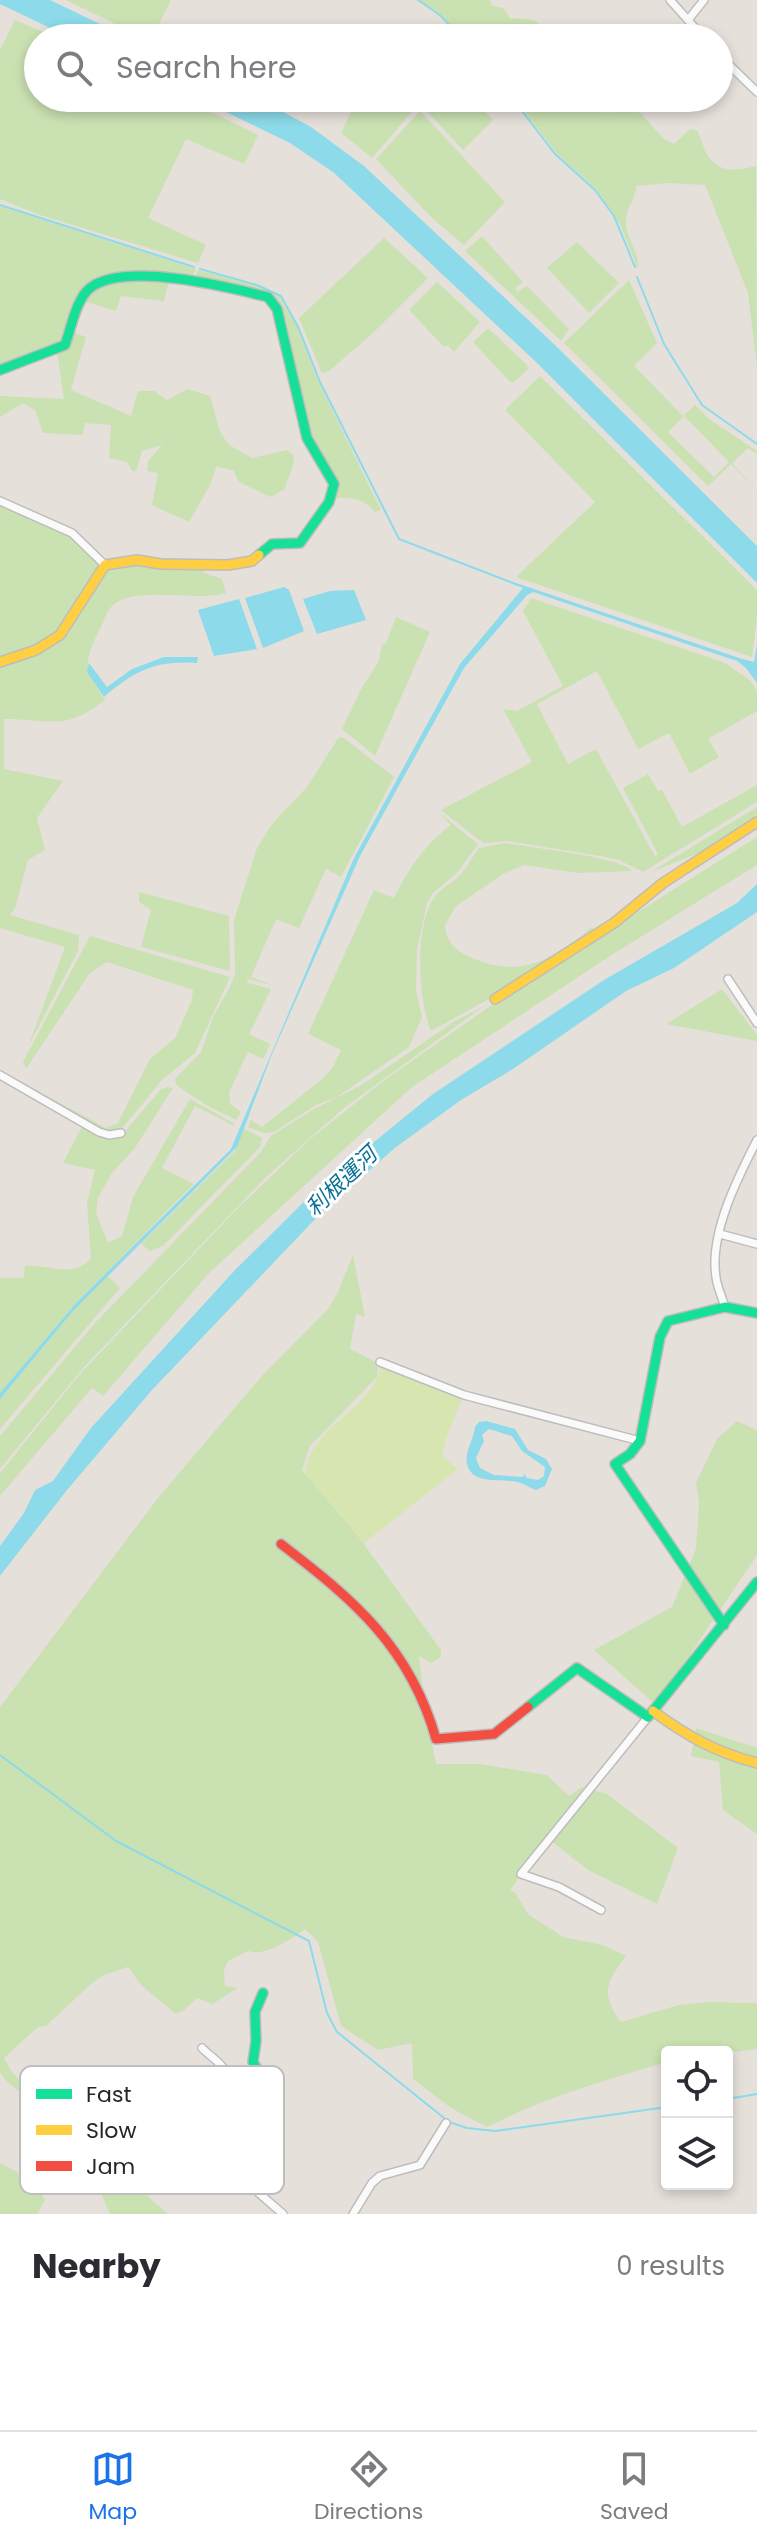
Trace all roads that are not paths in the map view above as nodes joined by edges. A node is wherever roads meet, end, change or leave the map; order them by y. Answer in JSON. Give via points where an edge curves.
{"nodes":[{"id":1,"x":670,"y":0,"type":"edge"},
{"id":2,"x":704,"y":0,"type":"edge"},
{"id":3,"x":688,"y":20,"type":"junction"},
{"id":4,"x":692,"y":24,"type":"edge"},
{"id":5,"x":733,"y":69,"type":"edge"},
{"id":6,"x":757,"y":92,"type":"edge"},
{"id":7,"x":0,"y":370,"type":"edge"},
{"id":8,"x":0,"y":501,"type":"edge"},
{"id":9,"x":105,"y":565,"type":"junction"},
{"id":10,"x":0,"y":662,"type":"edge"},
{"id":11,"x":757,"y":822,"type":"edge"},
{"id":12,"x":728,"y":979,"type":"dead end"},
{"id":13,"x":495,"y":999,"type":"dead end"},
{"id":14,"x":757,"y":1023,"type":"edge"},
{"id":15,"x":0,"y":1075,"type":"edge"},
{"id":16,"x":121,"y":1133,"type":"dead end"},
{"id":17,"x":757,"y":1140,"type":"edge"},
{"id":18,"x":720,"y":1234,"type":"junction"},
{"id":19,"x":757,"y":1244,"type":"edge"},
{"id":20,"x":725,"y":1307,"type":"junction"},
{"id":21,"x":757,"y":1313,"type":"edge"},
{"id":22,"x":380,"y":1362,"type":"dead end"},
{"id":23,"x":640,"y":1441,"type":"junction"},
{"id":24,"x":281,"y":1544,"type":"dead end"},
{"id":25,"x":757,"y":1582,"type":"edge"},
{"id":26,"x":724,"y":1625,"type":"junction"},
{"id":27,"x":650,"y":1714,"type":"junction"},
{"id":28,"x":757,"y":1763,"type":"edge"},
{"id":29,"x":601,"y":1910,"type":"dead end"},
{"id":30,"x":263,"y":1993,"type":"dead end"},
{"id":31,"x":202,"y":2048,"type":"dead end"},
{"id":32,"x":222,"y":2066,"type":"edge"},
{"id":33,"x":255,"y":2066,"type":"edge"},
{"id":34,"x":446,"y":2123,"type":"dead end"},
{"id":35,"x":260,"y":2194,"type":"edge"},
{"id":36,"x":283,"y":2214,"type":"edge"},
{"id":37,"x":353,"y":2214,"type":"edge"}],
"edges":[{"from":1,"to":3,"type":"street"},
{"from":2,"to":3,"type":"street"},
{"from":3,"to":4,"type":"street"},
{"from":5,"to":6,"type":"street"},
{"from":7,"to":9,"type":"street","via":[[65,345],[86,293],[106,279],[192,282],[268,297],[277,309],[307,438],[334,484],[321,515],[300,543],[272,544],[252,561]]},
{"from":8,"to":9,"type":"street","via":[[72,533]]},
{"from":9,"to":10,"type":"street","via":[[60,635]]},
{"from":11,"to":13,"type":"street"},
{"from":12,"to":14,"type":"street"},
{"from":15,"to":16,"type":"street","via":[[99,1132]]},
{"from":17,"to":18,"type":"street","via":[[735,1183]]},
{"from":18,"to":19,"type":"street"},
{"from":18,"to":20,"type":"street","via":[[716,1279]]},
{"from":20,"to":21,"type":"street"},
{"from":20,"to":23,"type":"street","via":[[674,1318],[663,1328]]},
{"from":22,"to":23,"type":"street","via":[[473,1398]]},
{"from":23,"to":26,"type":"street","via":[[615,1464]]},
{"from":24,"to":27,"type":"street","via":[[332,1582],[391,1645],[422,1694],[436,1739],[494,1734],[577,1668]]},
{"from":25,"to":26,"type":"street"},
{"from":26,"to":27,"type":"street"},
{"from":27,"to":28,"type":"street","via":[[713,1751]]},
{"from":27,"to":29,"type":"street","via":[[521,1874]]},
{"from":30,"to":33,"type":"street","via":[[255,2012]]},
{"from":31,"to":32,"type":"street"},
{"from":34,"to":37,"type":"street","via":[[420,2165],[380,2176]]},
{"from":35,"to":36,"type":"street"}]}
